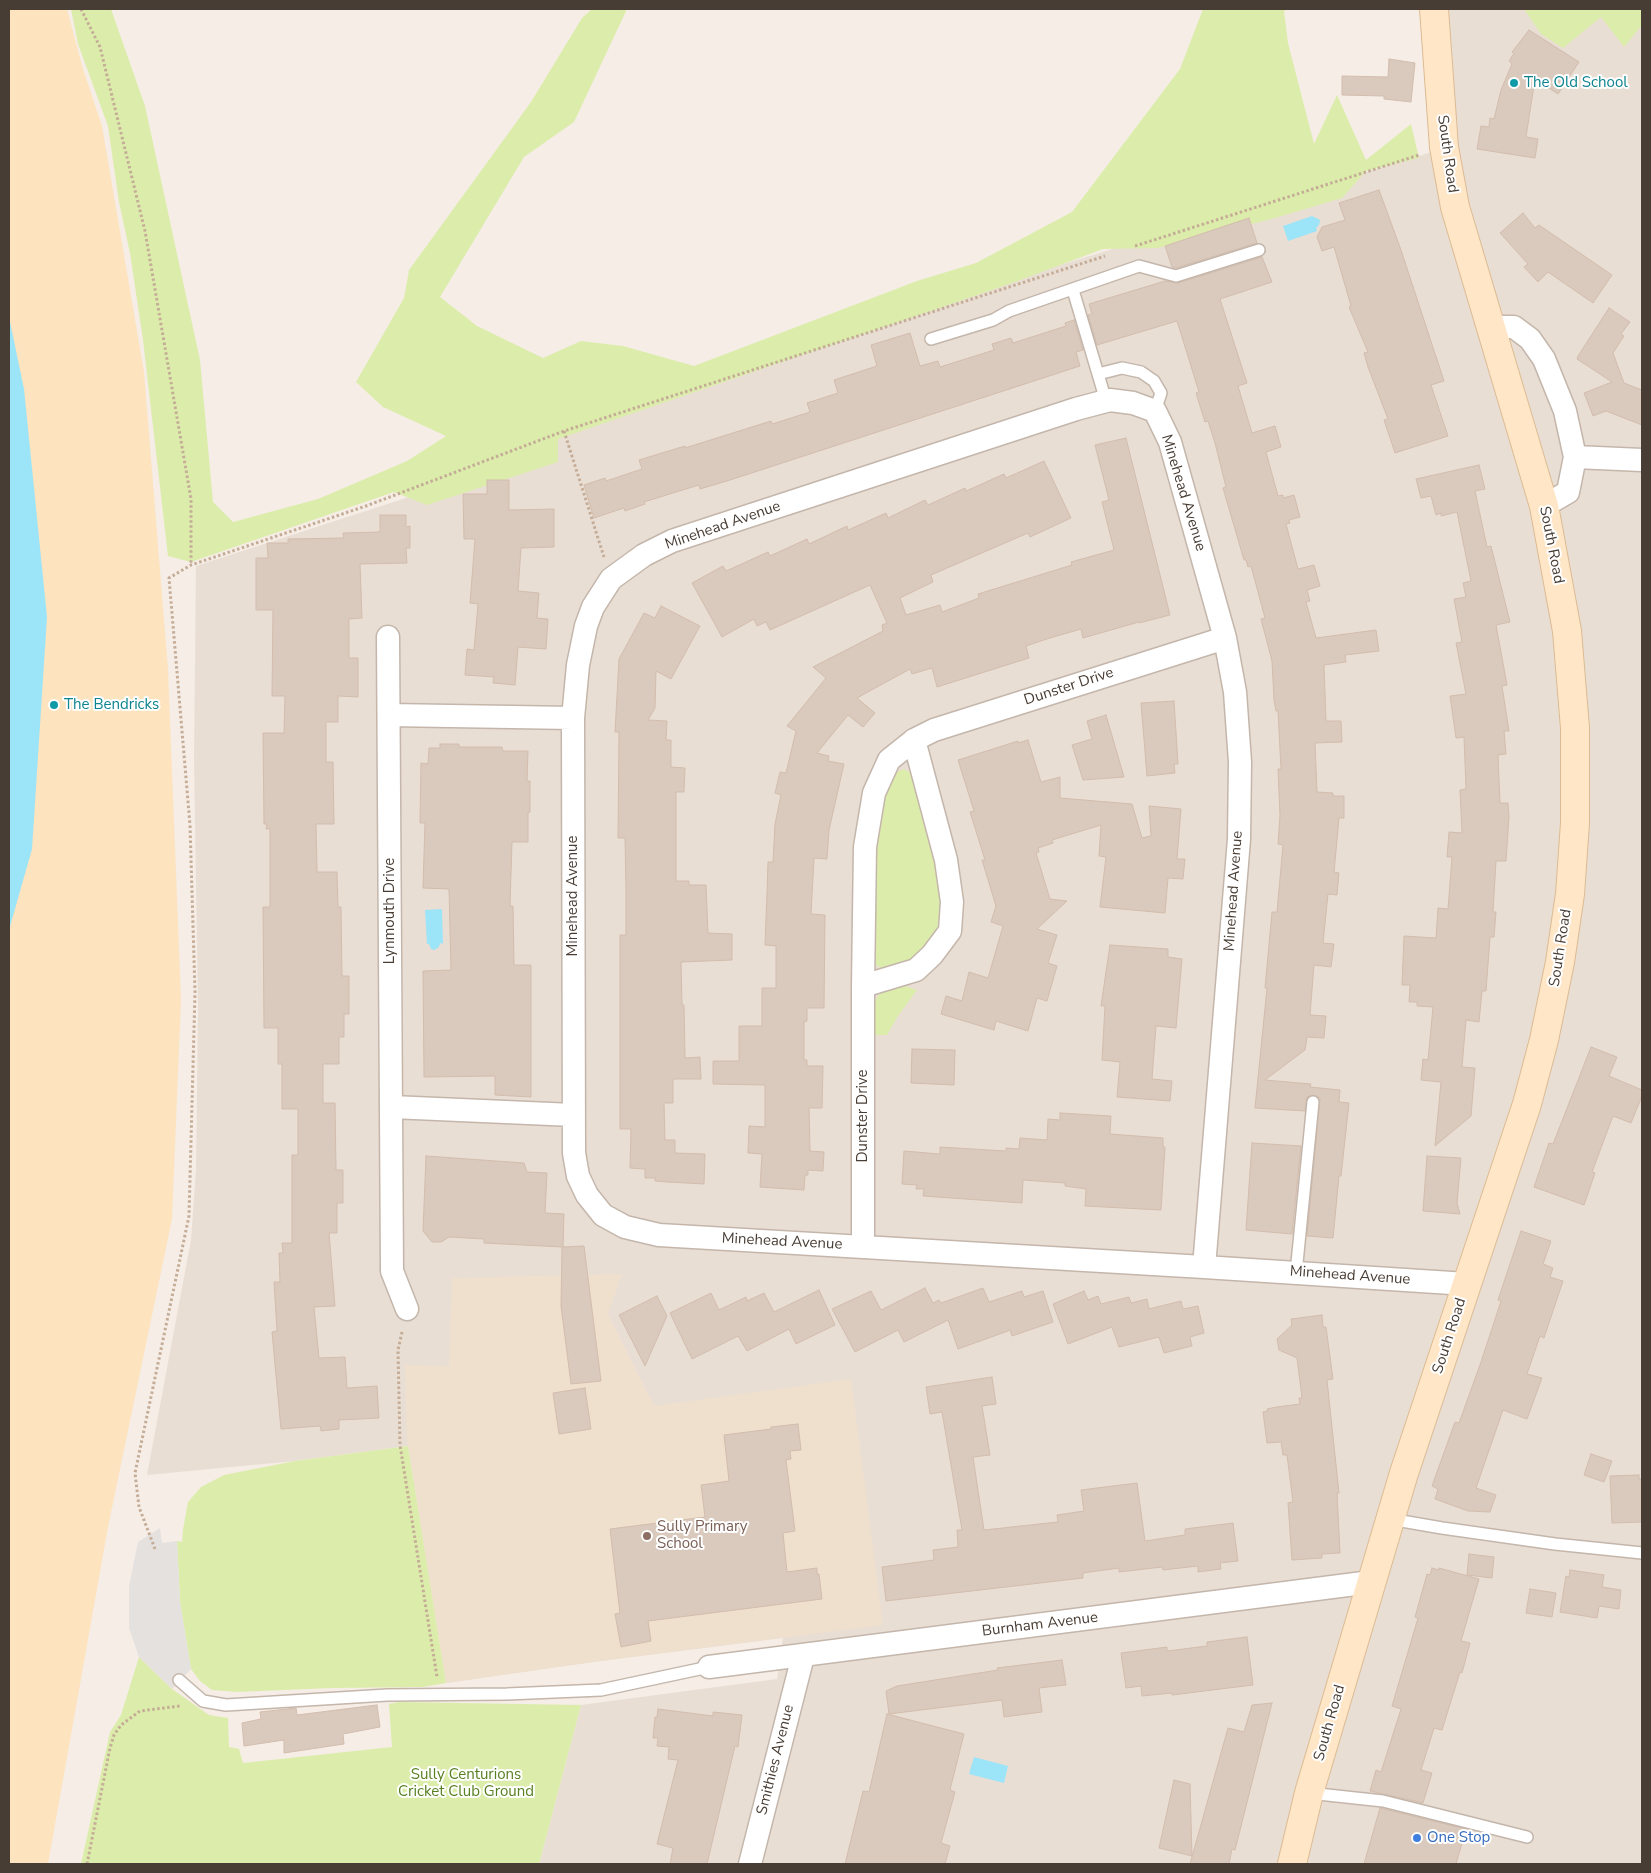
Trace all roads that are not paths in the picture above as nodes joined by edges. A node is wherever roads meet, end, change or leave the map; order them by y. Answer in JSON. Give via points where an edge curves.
{"nodes":[{"id":1,"x":1434,"y":9,"type":"edge"},
{"id":2,"x":1259,"y":250,"type":"dead end"},
{"id":3,"x":1073,"y":290,"type":"junction"},
{"id":4,"x":1492,"y":327,"type":"junction"},
{"id":5,"x":931,"y":339,"type":"dead end"},
{"id":6,"x":1098,"y":374,"type":"junction"},
{"id":7,"x":1106,"y":401,"type":"junction"},
{"id":8,"x":1155,"y":411,"type":"junction"},
{"id":9,"x":1575,"y":457,"type":"junction"},
{"id":10,"x":1642,"y":460,"type":"edge"},
{"id":11,"x":1544,"y":506,"type":"junction"},
{"id":12,"x":388,"y":637,"type":"dead end"},
{"id":13,"x":1226,"y":638,"type":"junction"},
{"id":14,"x":389,"y":715,"type":"junction"},
{"id":15,"x":573,"y":718,"type":"junction"},
{"id":16,"x":914,"y":740,"type":"junction"},
{"id":17,"x":862,"y":986,"type":"junction"},
{"id":18,"x":1313,"y":1102,"type":"dead end"},
{"id":19,"x":392,"y":1107,"type":"junction"},
{"id":20,"x":573,"y":1115,"type":"junction"},
{"id":21,"x":863,"y":1246,"type":"junction"},
{"id":22,"x":1204,"y":1267,"type":"junction"},
{"id":23,"x":1296,"y":1273,"type":"junction"},
{"id":24,"x":1467,"y":1284,"type":"junction"},
{"id":25,"x":407,"y":1309,"type":"road end"},
{"id":26,"x":1390,"y":1519,"type":"junction"},
{"id":27,"x":1642,"y":1553,"type":"edge"},
{"id":28,"x":1371,"y":1582,"type":"junction"},
{"id":29,"x":803,"y":1656,"type":"junction"},
{"id":30,"x":709,"y":1667,"type":"joint"},
{"id":31,"x":179,"y":1680,"type":"dead end"},
{"id":32,"x":1309,"y":1793,"type":"junction"},
{"id":33,"x":1527,"y":1838,"type":"dead end"},
{"id":34,"x":750,"y":1864,"type":"edge"},
{"id":35,"x":1292,"y":1864,"type":"edge"}],
"edges":[{"from":1,"to":4,"type":"main road","name":"South Road","via":[[1444,147],[1455,207]]},
{"from":2,"to":3,"type":"lane","via":[[1176,276],[1139,266]]},
{"from":3,"to":5,"type":"lane"},
{"from":3,"to":6,"type":"lane"},
{"from":4,"to":9,"type":"street","via":[[1514,327],[1530,339],[1544,358],[1565,411]]},
{"from":4,"to":11,"type":"main road","name":"South Road"},
{"from":6,"to":7,"type":"lane"},
{"from":6,"to":8,"type":"lane","via":[[1122,368],[1141,372],[1154,381],[1161,393]]},
{"from":7,"to":8,"type":"street","name":"Minehead Avenue","via":[[1133,403]]},
{"from":7,"to":15,"type":"street","name":"Minehead Avenue","via":[[672,541],[644,555],[611,579],[593,607],[578,665]]},
{"from":8,"to":13,"type":"street","name":"Minehead Avenue","via":[[1170,442]]},
{"from":9,"to":10,"type":"street"},
{"from":9,"to":11,"type":"street","via":[[1568,492]]},
{"from":11,"to":24,"type":"main road","name":"South Road","via":[[1567,631],[1575,728],[1575,823],[1570,894],[1542,1049]]},
{"from":12,"to":14,"type":"street","name":"Lynmouth Drive"},
{"from":13,"to":16,"type":"street","name":"Dunster Drive","via":[[934,730]]},
{"from":13,"to":22,"type":"street","name":"Minehead Avenue","via":[[1236,692],[1239,839]]},
{"from":14,"to":15,"type":"street"},
{"from":14,"to":19,"type":"street","name":"Lynmouth Drive"},
{"from":15,"to":20,"type":"street","name":"Minehead Avenue"},
{"from":16,"to":17,"type":"street","name":"Dunster Drive","via":[[889,760],[874,793],[865,847]]},
{"from":16,"to":17,"type":"street","via":[[946,860],[952,902],[950,930],[916,970]]},
{"from":17,"to":21,"type":"street","name":"Dunster Drive"},
{"from":18,"to":23,"type":"lane"},
{"from":19,"to":20,"type":"street"},
{"from":19,"to":25,"type":"street","name":"Lynmouth Drive","via":[[392,1271]]},
{"from":20,"to":21,"type":"street","name":"Minehead Avenue","via":[[578,1176],[587,1195],[603,1215],[625,1227],[659,1235]]},
{"from":21,"to":22,"type":"street","name":"Minehead Avenue"},
{"from":22,"to":23,"type":"street","name":"Minehead Avenue"},
{"from":23,"to":24,"type":"street","name":"Minehead Avenue"},
{"from":24,"to":26,"type":"main road","name":"South Road"},
{"from":26,"to":27,"type":"lane","via":[[1555,1544]]},
{"from":26,"to":28,"type":"main road","name":"South Road"},
{"from":28,"to":29,"type":"street","name":"Burnham Avenue"},
{"from":28,"to":32,"type":"main road","name":"South Road"},
{"from":29,"to":30,"type":"street","name":"Burnham Avenue"},
{"from":29,"to":34,"type":"street","name":"Smithies Avenue"},
{"from":30,"to":31,"type":"lane","via":[[601,1690],[386,1695],[226,1704],[203,1701]]},
{"from":32,"to":33,"type":"lane","via":[[1384,1801]]},
{"from":32,"to":35,"type":"main road","name":"South Road"}]}
